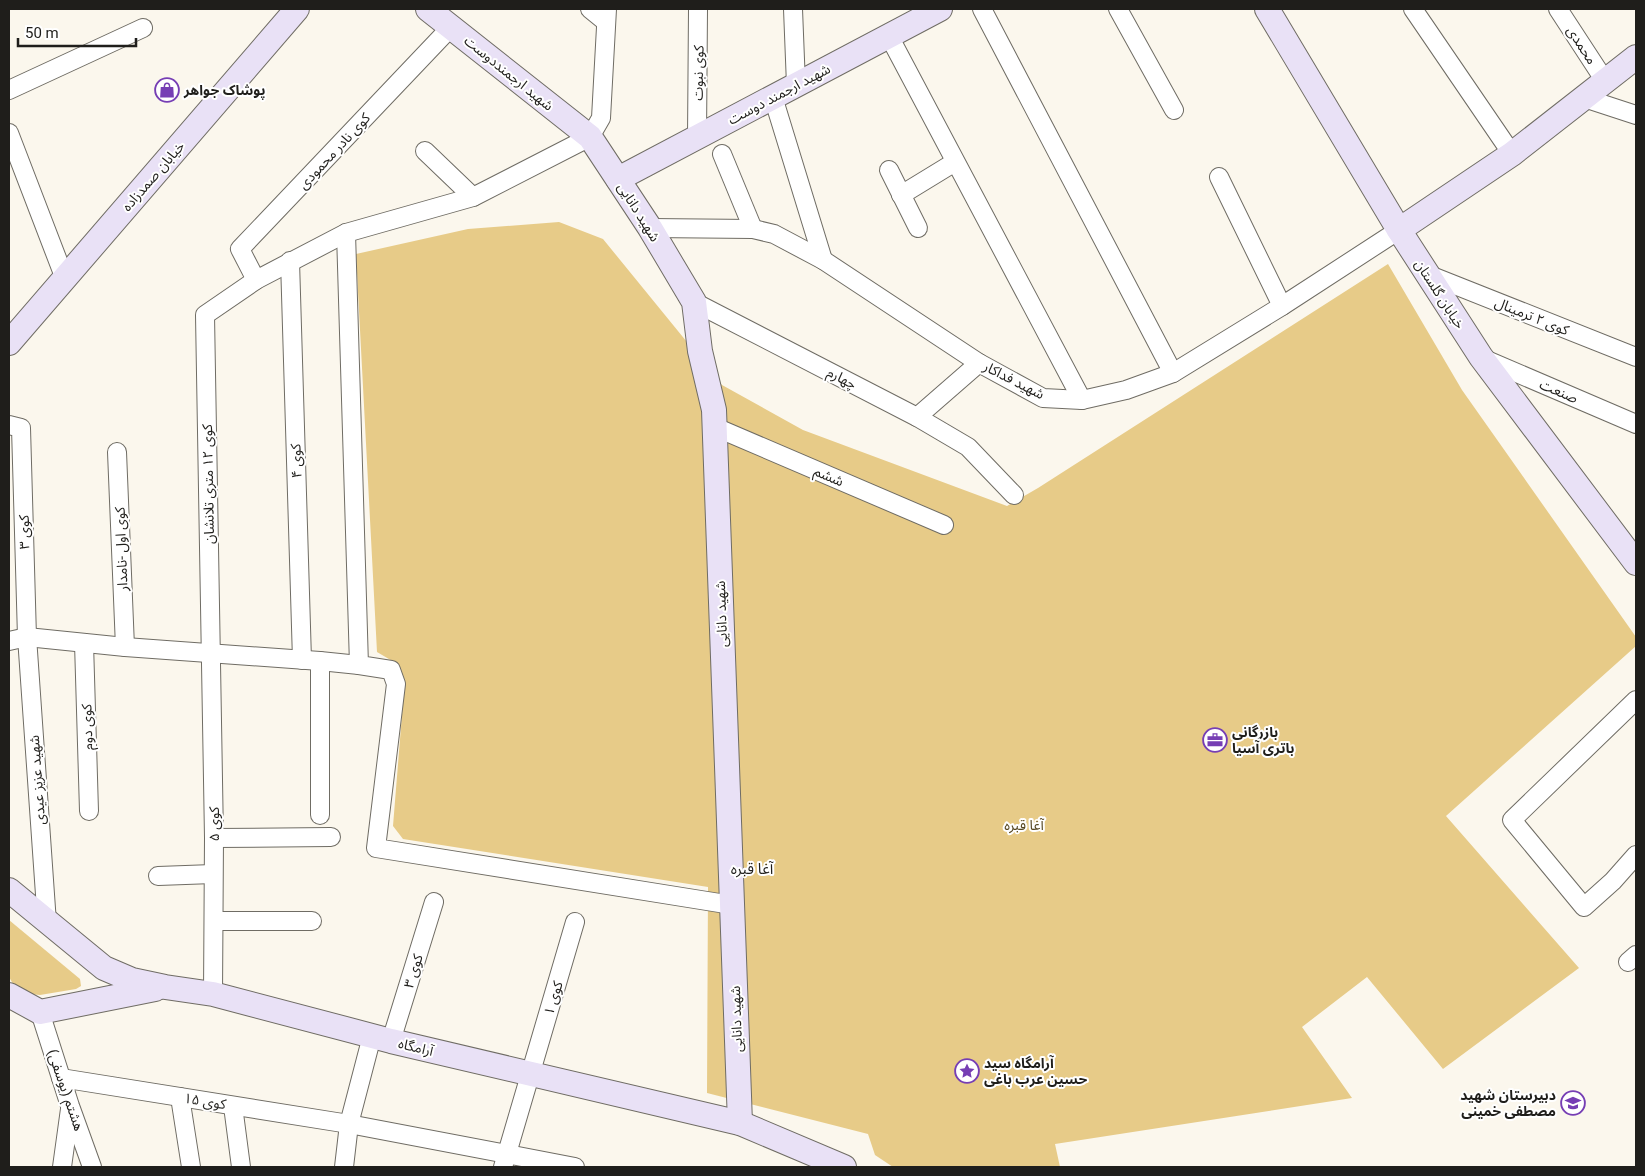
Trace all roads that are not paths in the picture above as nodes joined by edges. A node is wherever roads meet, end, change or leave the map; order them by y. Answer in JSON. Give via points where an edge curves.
{"nodes":[{"id":1,"x":297,"y":9,"type":"edge"},
{"id":2,"x":428,"y":9,"type":"edge"},
{"id":3,"x":590,"y":9,"type":"edge"},
{"id":4,"x":698,"y":9,"type":"edge"},
{"id":5,"x":793,"y":9,"type":"edge"},
{"id":6,"x":940,"y":9,"type":"edge"},
{"id":7,"x":982,"y":9,"type":"edge"},
{"id":8,"x":1118,"y":9,"type":"edge"},
{"id":9,"x":1266,"y":9,"type":"edge"},
{"id":10,"x":1413,"y":9,"type":"edge"},
{"id":11,"x":1558,"y":9,"type":"edge"},
{"id":12,"x":607,"y":15,"type":"edge"},
{"id":13,"x":451,"y":27,"type":"junction"},
{"id":14,"x":142,"y":28,"type":"dead end"},
{"id":15,"x":889,"y":36,"type":"junction"},
{"id":16,"x":1636,"y":57,"type":"edge"},
{"id":17,"x":1605,"y":81,"type":"junction"},
{"id":18,"x":796,"y":85,"type":"junction"},
{"id":19,"x":9,"y":90,"type":"edge"},
{"id":20,"x":773,"y":97,"type":"junction"},
{"id":21,"x":1584,"y":98,"type":"junction"},
{"id":22,"x":1174,"y":110,"type":"dead end"},
{"id":23,"x":1636,"y":115,"type":"edge"},
{"id":24,"x":9,"y":133,"type":"edge"},
{"id":25,"x":590,"y":137,"type":"junction"},
{"id":26,"x":697,"y":138,"type":"junction"},
{"id":27,"x":425,"y":151,"type":"dead end"},
{"id":28,"x":722,"y":154,"type":"dead end"},
{"id":29,"x":1512,"y":154,"type":"junction"},
{"id":30,"x":955,"y":162,"type":"junction"},
{"id":31,"x":14,"y":163,"type":"edge"},
{"id":32,"x":889,"y":170,"type":"dead end"},
{"id":33,"x":1219,"y":177,"type":"dead end"},
{"id":34,"x":618,"y":179,"type":"junction"},
{"id":35,"x":901,"y":195,"type":"junction"},
{"id":36,"x":473,"y":197,"type":"junction"},
{"id":37,"x":650,"y":228,"type":"junction"},
{"id":38,"x":918,"y":228,"type":"dead end"},
{"id":39,"x":753,"y":229,"type":"junction"},
{"id":40,"x":1400,"y":230,"type":"junction"},
{"id":41,"x":346,"y":233,"type":"junction"},
{"id":42,"x":823,"y":260,"type":"junction"},
{"id":43,"x":290,"y":262,"type":"junction"},
{"id":44,"x":1427,"y":274,"type":"junction"},
{"id":45,"x":64,"y":279,"type":"junction"},
{"id":46,"x":256,"y":280,"type":"junction"},
{"id":47,"x":694,"y":302,"type":"junction"},
{"id":48,"x":1282,"y":306,"type":"junction"},
{"id":49,"x":9,"y":342,"type":"edge"},
{"id":50,"x":1481,"y":357,"type":"junction"},
{"id":51,"x":1636,"y":357,"type":"edge"},
{"id":52,"x":979,"y":363,"type":"junction"},
{"id":53,"x":1173,"y":373,"type":"junction"},
{"id":54,"x":1082,"y":400,"type":"junction"},
{"id":55,"x":917,"y":417,"type":"junction"},
{"id":56,"x":1636,"y":424,"type":"edge"},
{"id":57,"x":15,"y":426,"type":"edge"},
{"id":58,"x":714,"y":427,"type":"junction"},
{"id":59,"x":117,"y":452,"type":"dead end"},
{"id":60,"x":1014,"y":495,"type":"dead end"},
{"id":61,"x":944,"y":525,"type":"dead end"},
{"id":62,"x":1636,"y":563,"type":"edge"},
{"id":63,"x":26,"y":637,"type":"junction"},
{"id":64,"x":9,"y":642,"type":"edge"},
{"id":65,"x":84,"y":644,"type":"junction"},
{"id":66,"x":125,"y":647,"type":"junction"},
{"id":67,"x":211,"y":654,"type":"junction"},
{"id":68,"x":302,"y":660,"type":"junction"},
{"id":69,"x":320,"y":661,"type":"junction"},
{"id":70,"x":358,"y":665,"type":"junction"},
{"id":71,"x":1636,"y":700,"type":"edge"},
{"id":72,"x":89,"y":811,"type":"dead end"},
{"id":73,"x":320,"y":815,"type":"dead end"},
{"id":74,"x":214,"y":838,"type":"junction"},
{"id":75,"x":331,"y":838,"type":"dead end"},
{"id":76,"x":1636,"y":856,"type":"edge"},
{"id":77,"x":213,"y":874,"type":"junction"},
{"id":78,"x":158,"y":876,"type":"dead end"},
{"id":79,"x":9,"y":890,"type":"edge"},
{"id":80,"x":434,"y":902,"type":"dead end"},
{"id":81,"x":732,"y":906,"type":"junction"},
{"id":82,"x":214,"y":921,"type":"junction"},
{"id":83,"x":312,"y":921,"type":"dead end"},
{"id":84,"x":576,"y":922,"type":"dead end"},
{"id":85,"x":47,"y":923,"type":"junction"},
{"id":86,"x":165,"y":987,"type":"junction"},
{"id":87,"x":213,"y":994,"type":"junction"},
{"id":88,"x":9,"y":995,"type":"edge"},
{"id":89,"x":40,"y":1012,"type":"junction"},
{"id":90,"x":381,"y":1038,"type":"junction"},
{"id":91,"x":530,"y":1074,"type":"junction"},
{"id":92,"x":61,"y":1078,"type":"junction"},
{"id":93,"x":180,"y":1097,"type":"junction"},
{"id":94,"x":70,"y":1106,"type":"junction"},
{"id":95,"x":233,"y":1106,"type":"junction"},
{"id":96,"x":740,"y":1123,"type":"junction"},
{"id":97,"x":348,"y":1124,"type":"junction"},
{"id":98,"x":505,"y":1160,"type":"edge"},
{"id":99,"x":62,"y":1167,"type":"edge"},
{"id":100,"x":92,"y":1167,"type":"edge"},
{"id":101,"x":191,"y":1167,"type":"edge"},
{"id":102,"x":241,"y":1167,"type":"edge"},
{"id":103,"x":344,"y":1167,"type":"edge"},
{"id":104,"x":575,"y":1167,"type":"edge"},
{"id":105,"x":844,"y":1167,"type":"edge"}],
"edges":[{"from":1,"to":45,"type":"street","name":"خیابان صمدزاده"},
{"from":2,"to":13,"type":"street","name":"شهید ارجمنددوست"},
{"from":3,"to":12,"type":"street"},
{"from":4,"to":26,"type":"street","name":"کوی نبوت"},
{"from":5,"to":18,"type":"street"},
{"from":6,"to":15,"type":"street","name":"شهید ارجمند دوست"},
{"from":7,"to":53,"type":"street"},
{"from":8,"to":22,"type":"street"},
{"from":9,"to":40,"type":"street","name":"خیابان گلستان"},
{"from":10,"to":29,"type":"street"},
{"from":11,"to":17,"type":"street","name":"محمدی"},
{"from":12,"to":25,"type":"street","via":[[601,118]]},
{"from":13,"to":25,"type":"street","name":"شهید ارجمنددوست"},
{"from":13,"to":46,"type":"street","name":"کوی نادر محمودی","via":[[240,249]]},
{"from":14,"to":19,"type":"street"},
{"from":15,"to":18,"type":"street","name":"شهید ارجمند دوست"},
{"from":15,"to":30,"type":"street"},
{"from":16,"to":17,"type":"street"},
{"from":17,"to":21,"type":"street"},
{"from":18,"to":20,"type":"street","name":"شهید ارجمند دوست"},
{"from":20,"to":26,"type":"street","name":"شهید ارجمند دوست"},
{"from":20,"to":42,"type":"street"},
{"from":21,"to":23,"type":"street"},
{"from":21,"to":29,"type":"street"},
{"from":24,"to":31,"type":"street"},
{"from":25,"to":34,"type":"street","name":"شهید دانایی"},
{"from":25,"to":36,"type":"street"},
{"from":26,"to":34,"type":"street","name":"شهید ارجمند دوست"},
{"from":27,"to":36,"type":"street"},
{"from":28,"to":39,"type":"street"},
{"from":29,"to":40,"type":"street"},
{"from":30,"to":35,"type":"street"},
{"from":30,"to":54,"type":"street"},
{"from":31,"to":45,"type":"street"},
{"from":32,"to":35,"type":"street"},
{"from":33,"to":48,"type":"street"},
{"from":34,"to":37,"type":"street","name":"شهید دانایی"},
{"from":35,"to":38,"type":"street"},
{"from":36,"to":41,"type":"street"},
{"from":37,"to":39,"type":"street","name":"شهید فداکار"},
{"from":37,"to":47,"type":"street","name":"شهید دانایی"},
{"from":39,"to":42,"type":"street","name":"شهید فداکار","via":[[774,234]]},
{"from":40,"to":44,"type":"street","name":"خیابان گلستان"},
{"from":40,"to":48,"type":"street","name":"شهید فداکار"},
{"from":41,"to":43,"type":"street"},
{"from":41,"to":70,"type":"street"},
{"from":42,"to":52,"type":"street","name":"شهید فداکار"},
{"from":43,"to":46,"type":"street"},
{"from":43,"to":68,"type":"street","name":"کوی ۴"},
{"from":44,"to":50,"type":"street","name":"خیابان گلستان"},
{"from":44,"to":51,"type":"street","name":"کوی ۲ ترمینال"},
{"from":45,"to":49,"type":"street","name":"خیابان صمدزاده"},
{"from":46,"to":67,"type":"street","name":"کوی ۱۲ متری تلانشان","via":[[205,315]]},
{"from":47,"to":55,"type":"street","name":"چهارم"},
{"from":47,"to":58,"type":"street","name":"شهید دانایی","via":[[700,351],[714,410]]},
{"from":48,"to":53,"type":"street","name":"شهید فداکار"},
{"from":50,"to":56,"type":"street","name":"صنعت"},
{"from":50,"to":62,"type":"street","name":"خیابان گلستان"},
{"from":52,"to":54,"type":"street","name":"شهید فداکار","via":[[1043,398]]},
{"from":52,"to":55,"type":"street"},
{"from":53,"to":54,"type":"street","name":"شهید فداکار","via":[[1126,390]]},
{"from":55,"to":60,"type":"street","name":"چهارم","via":[[968,447]]},
{"from":57,"to":63,"type":"street","name":"کوی ۳"},
{"from":58,"to":61,"type":"street","name":"ششم"},
{"from":58,"to":81,"type":"street","name":"شهید دانایی"},
{"from":59,"to":66,"type":"street","name":"کوی اول -نامدار"},
{"from":63,"to":64,"type":"street"},
{"from":63,"to":65,"type":"street"},
{"from":63,"to":85,"type":"street","name":"شهید عزیز عیدی"},
{"from":65,"to":66,"type":"street"},
{"from":65,"to":72,"type":"street","name":"کوی دوم"},
{"from":66,"to":67,"type":"street"},
{"from":67,"to":68,"type":"street"},
{"from":67,"to":74,"type":"street","name":"کوی ۵"},
{"from":68,"to":69,"type":"street"},
{"from":69,"to":70,"type":"street"},
{"from":69,"to":73,"type":"street"},
{"from":70,"to":81,"type":"street","via":[[391,670],[396,684],[376,848]]},
{"from":71,"to":76,"type":"street","via":[[1512,820],[1584,907]]},
{"from":74,"to":75,"type":"street"},
{"from":74,"to":77,"type":"street","name":"کوی ۵"},
{"from":77,"to":78,"type":"street"},
{"from":77,"to":82,"type":"street","name":"کوی ۵"},
{"from":79,"to":85,"type":"street","name":"آرامگاه"},
{"from":80,"to":90,"type":"street","name":"کوی ۳"},
{"from":81,"to":96,"type":"street","name":"شهید دانایی"},
{"from":82,"to":83,"type":"street"},
{"from":82,"to":87,"type":"street","name":"کوی ۵"},
{"from":84,"to":91,"type":"street","name":"کوی ۱"},
{"from":85,"to":86,"type":"street","name":"آرامگاه","via":[[104,968],[132,980]]},
{"from":86,"to":87,"type":"street","name":"آرامگاه"},
{"from":86,"to":89,"type":"street"},
{"from":87,"to":90,"type":"street","name":"آرامگاه"},
{"from":88,"to":89,"type":"street"},
{"from":89,"to":92,"type":"street","name":"هشتم (یوسفی)"},
{"from":90,"to":91,"type":"street","name":"آرامگاه"},
{"from":90,"to":97,"type":"street","name":"کوی ۳"},
{"from":91,"to":96,"type":"street","name":"آرامگاه"},
{"from":91,"to":98,"type":"street","name":"کوی ۱"},
{"from":92,"to":93,"type":"street","name":"کوی ۱۵"},
{"from":92,"to":94,"type":"street","name":"هشتم (یوسفی)"},
{"from":93,"to":95,"type":"street","name":"کوی ۱۵"},
{"from":93,"to":101,"type":"street"},
{"from":94,"to":99,"type":"street"},
{"from":94,"to":100,"type":"street","name":"هشتم (یوسفی)"},
{"from":95,"to":97,"type":"street","name":"کوی ۱۵"},
{"from":95,"to":102,"type":"street"},
{"from":96,"to":105,"type":"street","name":"آرامگاه"},
{"from":97,"to":98,"type":"street","name":"کوی ۱۵"},
{"from":97,"to":103,"type":"street","name":"کوی ۳"},
{"from":98,"to":104,"type":"street"}]}
